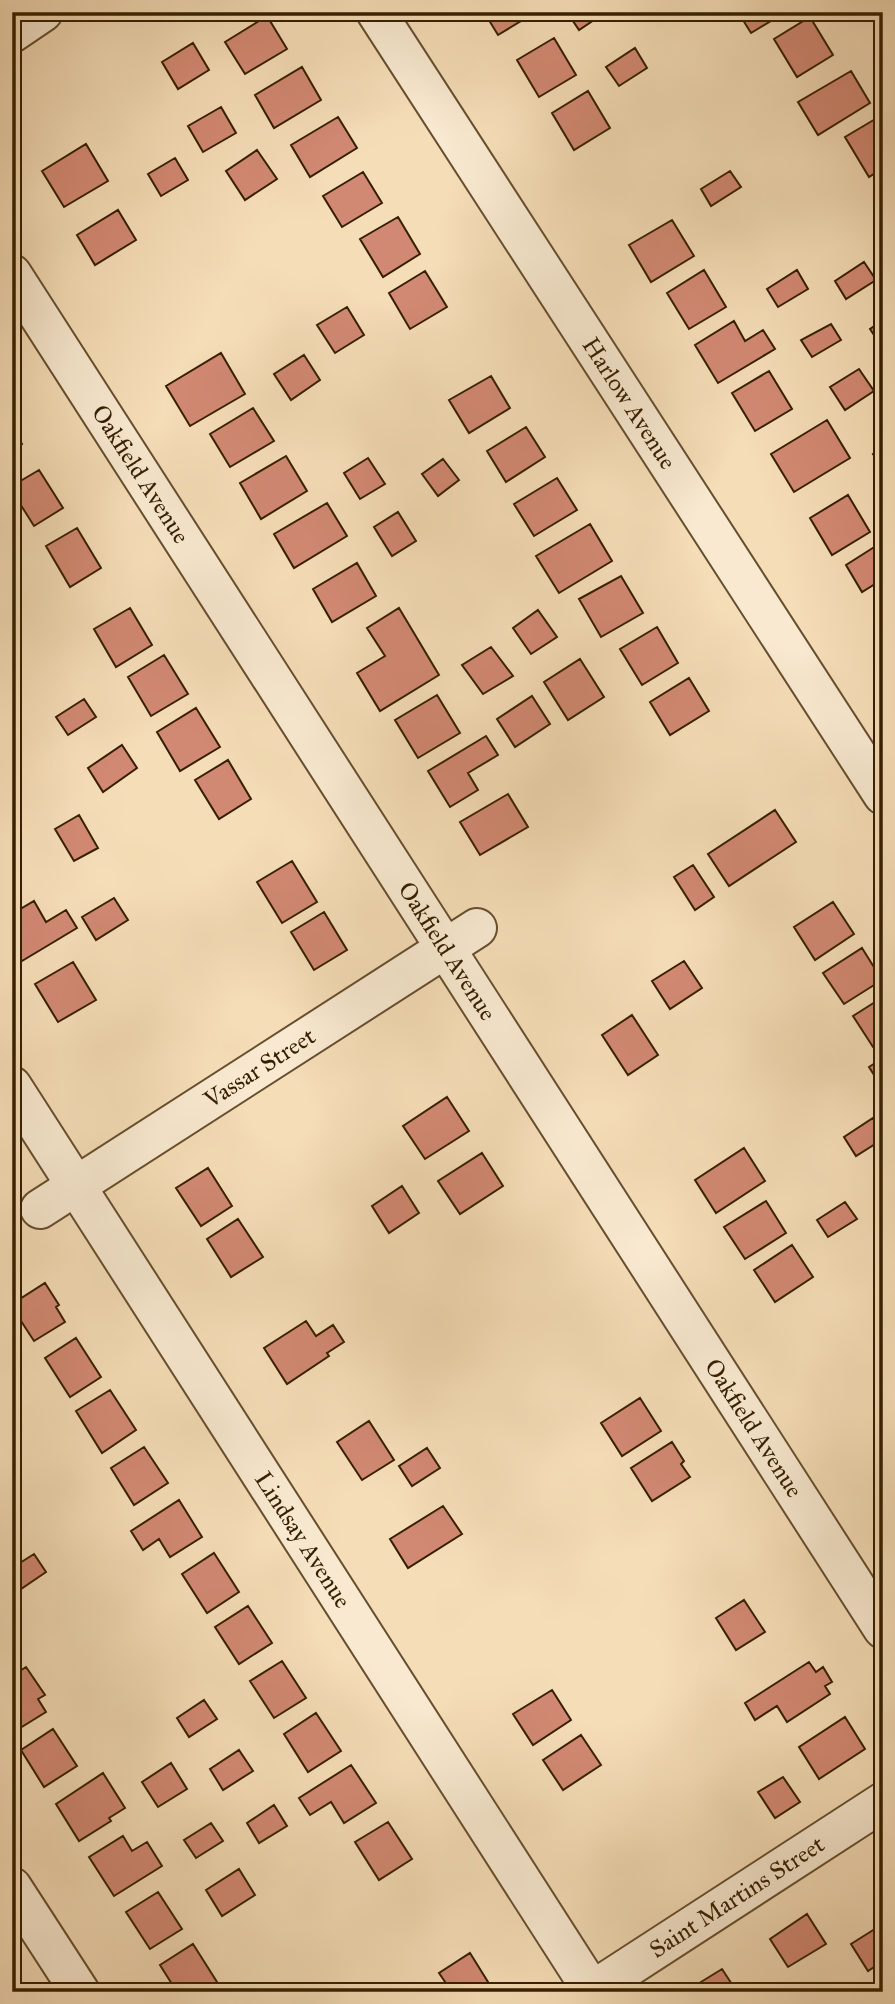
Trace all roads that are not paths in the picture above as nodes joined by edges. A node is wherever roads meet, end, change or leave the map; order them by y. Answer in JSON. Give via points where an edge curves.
{"nodes":[{"id":1,"x":43,"y":12,"type":"edge"},
{"id":2,"x":376,"y":12,"type":"edge"},
{"id":3,"x":12,"y":33,"type":"edge"},
{"id":4,"x":12,"y":274,"type":"edge"},
{"id":5,"x":883,"y":795,"type":"edge"},
{"id":6,"x":461,"y":937,"type":"junction"},
{"id":7,"x":12,"y":1086,"type":"edge"},
{"id":8,"x":76,"y":1186,"type":"junction"},
{"id":9,"x":40,"y":1209,"type":"dead end"},
{"id":10,"x":883,"y":1629,"type":"edge"},
{"id":11,"x":883,"y":1802,"type":"edge"},
{"id":12,"x":12,"y":1887,"type":"edge"},
{"id":13,"x":592,"y":1991,"type":"edge"},
{"id":14,"x":79,"y":1992,"type":"edge"}],
"edges":[{"from":1,"to":3,"type":"street"},
{"from":2,"to":5,"type":"street","name":"Harlow Avenue"},
{"from":4,"to":6,"type":"street","name":"Oakfield Avenue"},
{"from":6,"to":8,"type":"street","name":"Vassar Street"},
{"from":6,"to":10,"type":"street","name":"Oakfield Avenue"},
{"from":7,"to":8,"type":"street","name":"Lindsay Avenue"},
{"from":8,"to":9,"type":"street","name":"Vassar Street"},
{"from":8,"to":13,"type":"street","name":"Lindsay Avenue"},
{"from":11,"to":13,"type":"street","name":"Saint Martins Street"},
{"from":12,"to":14,"type":"street"}]}
